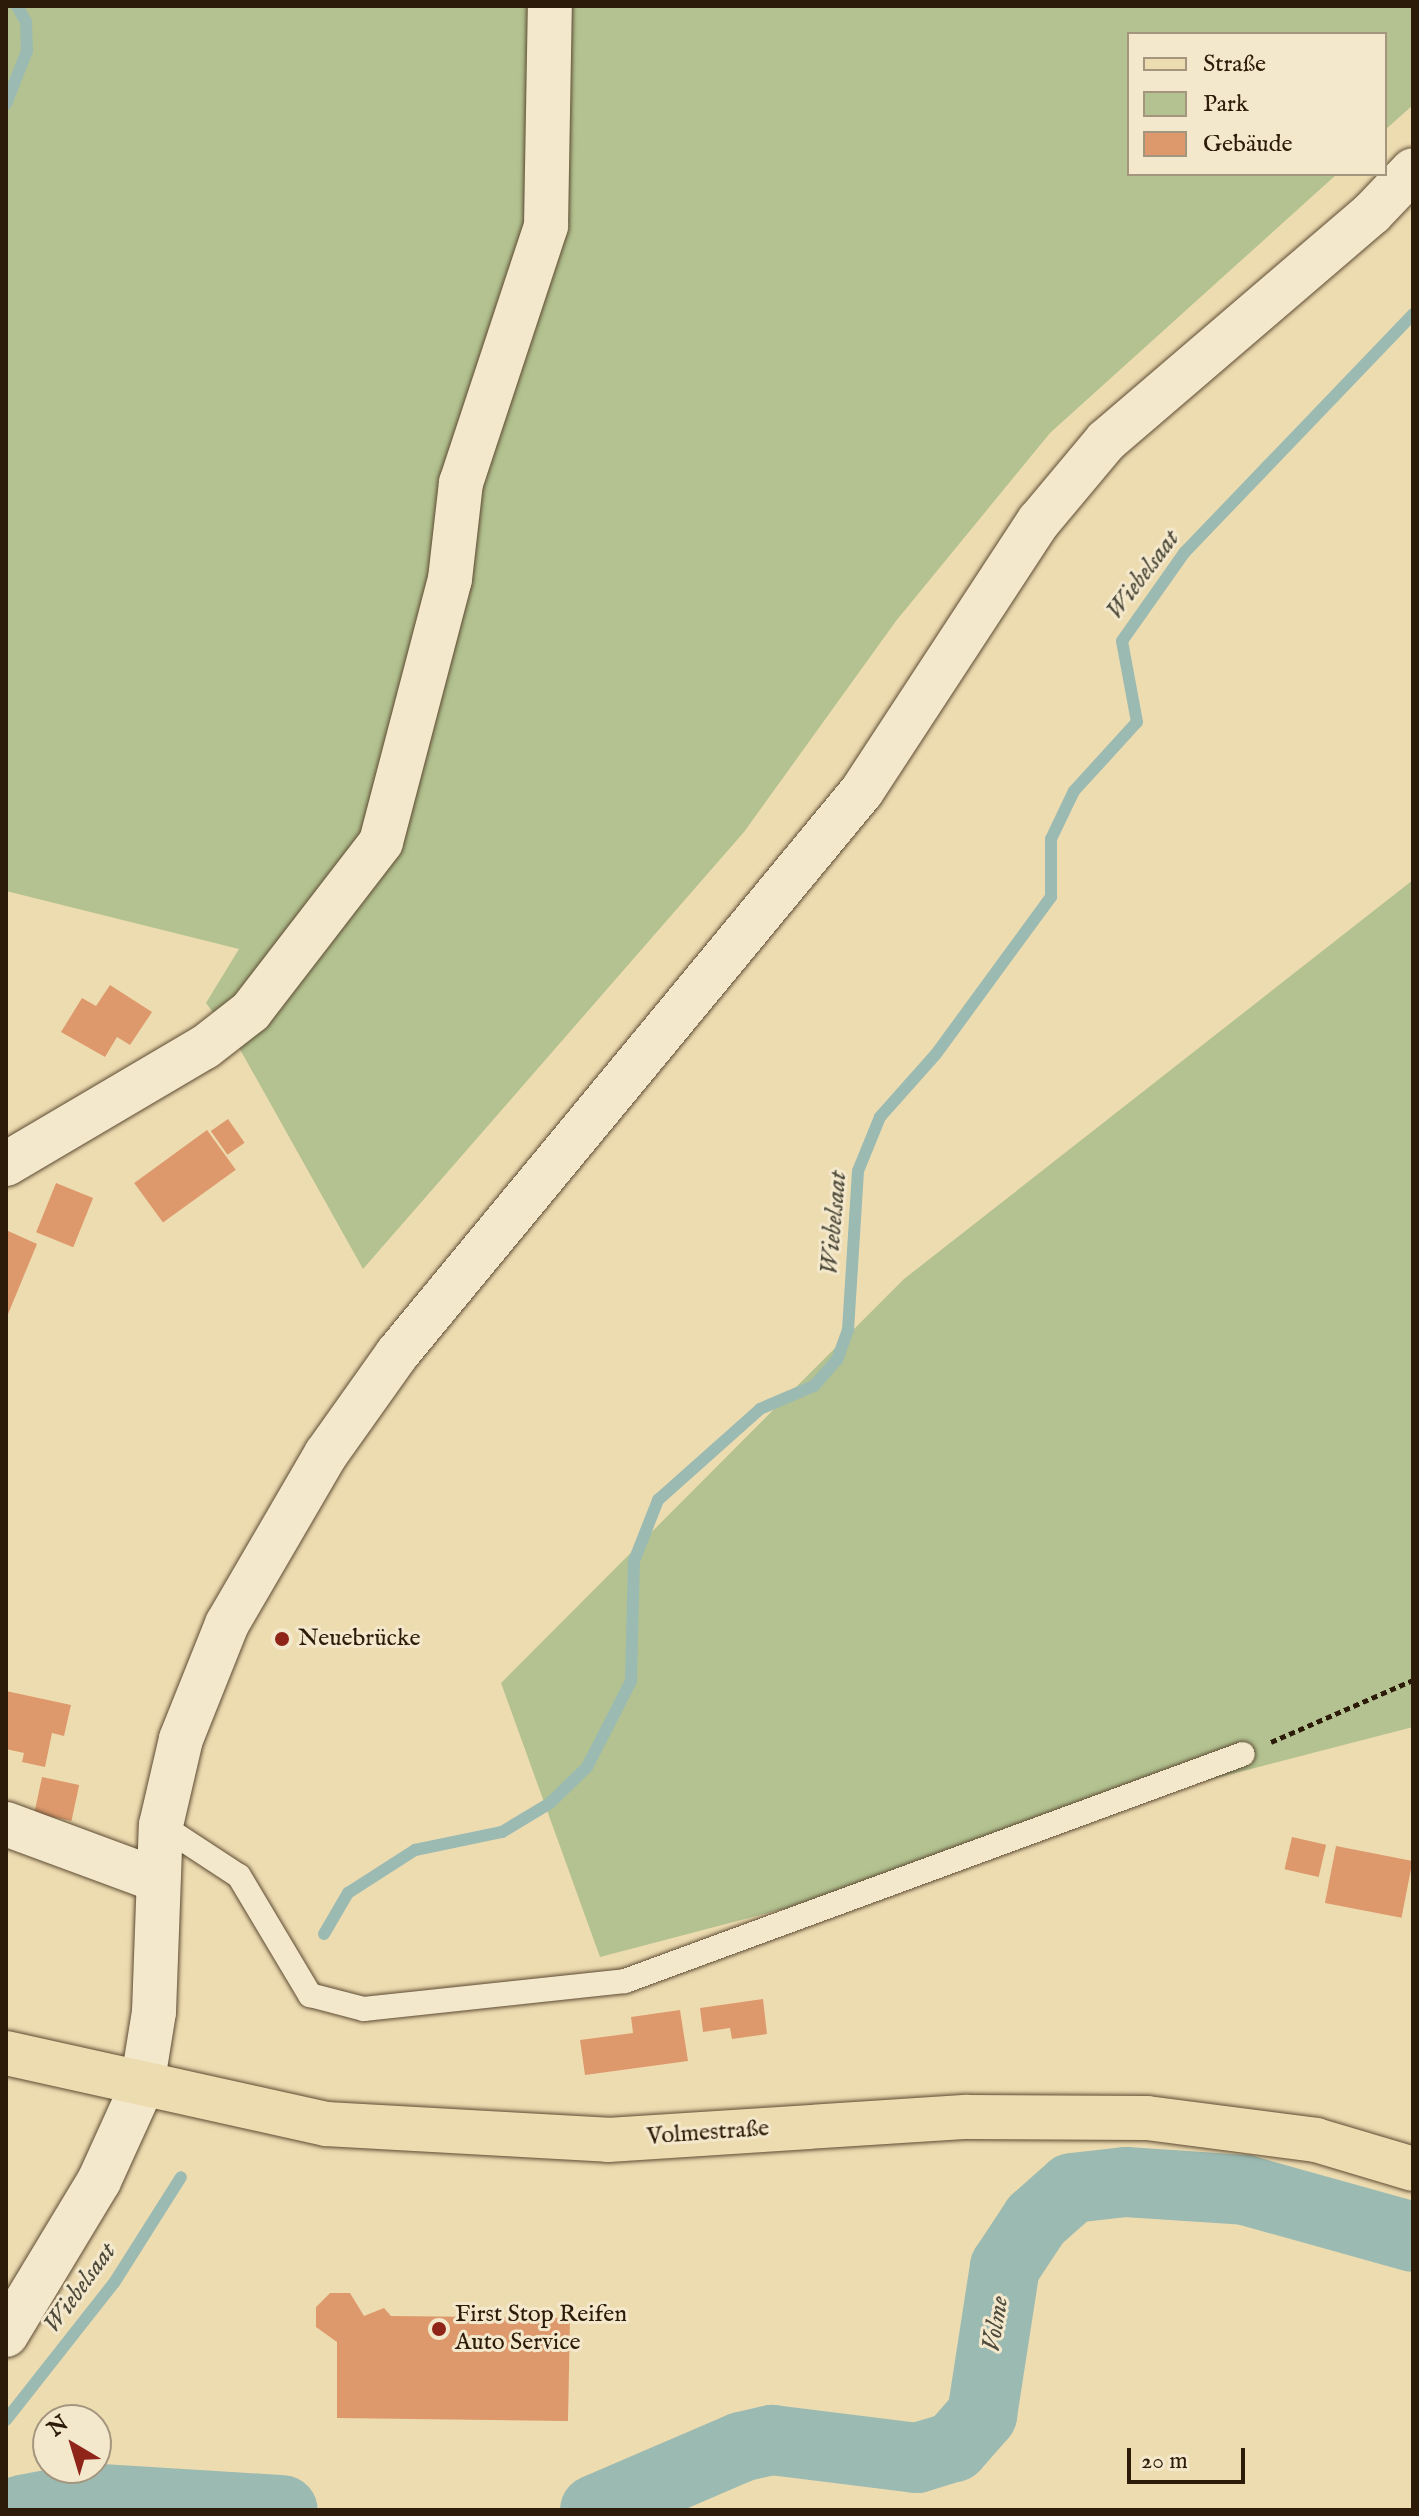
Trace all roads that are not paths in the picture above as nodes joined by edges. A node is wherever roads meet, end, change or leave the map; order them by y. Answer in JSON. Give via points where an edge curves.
{"nodes":[{"id":1,"x":550,"y":6,"type":"edge"},
{"id":2,"x":1413,"y":170,"type":"edge"},
{"id":3,"x":6,"y":1164,"type":"edge"},
{"id":4,"x":1243,"y":1754,"type":"road end"},
{"id":5,"x":6,"y":1824,"type":"edge"},
{"id":6,"x":161,"y":1825,"type":"junction"},
{"id":7,"x":157,"y":1880,"type":"junction"},
{"id":8,"x":6,"y":2053,"type":"edge"},
{"id":9,"x":142,"y":2086,"type":"junction"},
{"id":10,"x":1413,"y":2169,"type":"edge"},
{"id":11,"x":6,"y":2335,"type":"edge"}],
"edges":[{"from":1,"to":3,"type":"main road","via":[[546,226],[461,483],[450,579],[381,842],[251,1011],[205,1047]]},
{"from":2,"to":6,"type":"main road","via":[[1372,213],[1106,441],[1039,521],[862,791],[397,1354],[326,1454],[227,1624],[196,1693]]},
{"from":4,"to":6,"type":"lane","via":[[625,1981],[364,2009],[310,1995],[239,1876]]},
{"from":5,"to":7,"type":"main road"},
{"from":6,"to":7,"type":"main road"},
{"from":7,"to":9,"type":"main road","via":[[154,2012]]},
{"from":8,"to":9,"type":"main road","name":"Volmestraße"},
{"from":9,"to":10,"type":"main road","name":"Volmestraße","via":[[326,2124],[608,2140],[967,2117],[1147,2118],[1316,2140]]},
{"from":9,"to":11,"type":"main road","via":[[99,2181]]}]}
